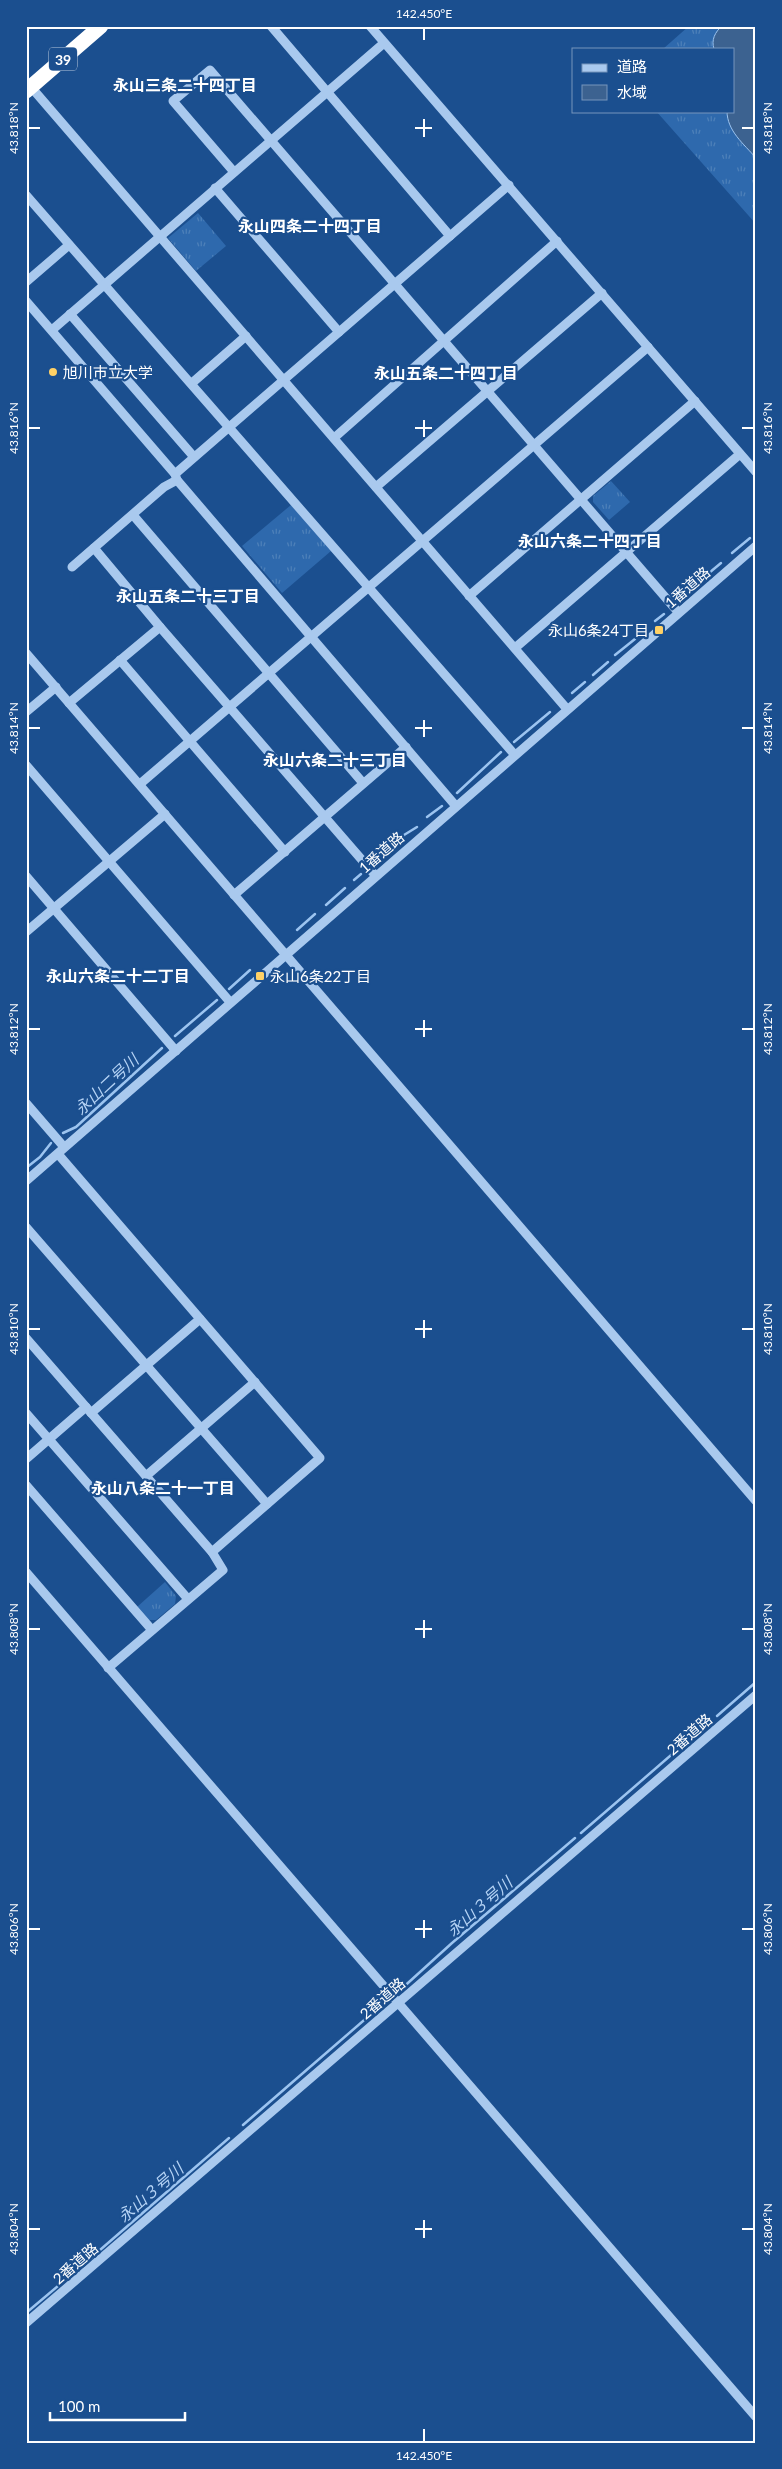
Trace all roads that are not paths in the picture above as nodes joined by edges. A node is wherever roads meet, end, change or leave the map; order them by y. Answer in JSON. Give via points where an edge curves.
{"nodes":[{"id":1,"x":101,"y":26,"type":"edge"},
{"id":2,"x":271,"y":26,"type":"edge"},
{"id":3,"x":370,"y":26,"type":"edge"},
{"id":4,"x":384,"y":43,"type":"junction"},
{"id":5,"x":28,"y":89,"type":"edge"},
{"id":6,"x":328,"y":91,"type":"junction"},
{"id":7,"x":272,"y":140,"type":"junction"},
{"id":8,"x":234,"y":172,"type":"junction"},
{"id":9,"x":509,"y":185,"type":"junction"},
{"id":10,"x":215,"y":188,"type":"junction"},
{"id":11,"x":26,"y":195,"type":"edge"},
{"id":12,"x":450,"y":236,"type":"junction"},
{"id":13,"x":160,"y":237,"type":"junction"},
{"id":14,"x":557,"y":241,"type":"junction"},
{"id":15,"x":69,"y":244,"type":"junction"},
{"id":16,"x":26,"y":282,"type":"edge"},
{"id":17,"x":395,"y":283,"type":"junction"},
{"id":18,"x":104,"y":285,"type":"junction"},
{"id":19,"x":602,"y":293,"type":"junction"},
{"id":20,"x":26,"y":300,"type":"edge"},
{"id":21,"x":70,"y":314,"type":"junction"},
{"id":22,"x":52,"y":330,"type":"junction"},
{"id":23,"x":339,"y":332,"type":"junction"},
{"id":24,"x":246,"y":336,"type":"junction"},
{"id":25,"x":443,"y":339,"type":"junction"},
{"id":26,"x":648,"y":347,"type":"junction"},
{"id":27,"x":284,"y":380,"type":"junction"},
{"id":28,"x":192,"y":383,"type":"junction"},
{"id":29,"x":488,"y":391,"type":"junction"},
{"id":30,"x":695,"y":402,"type":"junction"},
{"id":31,"x":229,"y":428,"type":"junction"},
{"id":32,"x":334,"y":438,"type":"junction"},
{"id":33,"x":535,"y":445,"type":"junction"},
{"id":34,"x":740,"y":454,"type":"junction"},
{"id":35,"x":194,"y":457,"type":"junction"},
{"id":36,"x":756,"y":472,"type":"edge"},
{"id":37,"x":176,"y":477,"type":"junction"},
{"id":38,"x":376,"y":487,"type":"junction"},
{"id":39,"x":582,"y":499,"type":"junction"},
{"id":40,"x":134,"y":515,"type":"junction"},
{"id":41,"x":422,"y":541,"type":"junction"},
{"id":42,"x":756,"y":546,"type":"edge"},
{"id":43,"x":94,"y":548,"type":"junction"},
{"id":44,"x":627,"y":553,"type":"junction"},
{"id":45,"x":72,"y":567,"type":"dead end"},
{"id":46,"x":368,"y":586,"type":"junction"},
{"id":47,"x":469,"y":596,"type":"junction"},
{"id":48,"x":678,"y":612,"type":"junction"},
{"id":49,"x":160,"y":627,"type":"junction"},
{"id":50,"x":310,"y":636,"type":"junction"},
{"id":51,"x":515,"y":648,"type":"junction"},
{"id":52,"x":26,"y":653,"type":"edge"},
{"id":53,"x":120,"y":660,"type":"junction"},
{"id":54,"x":269,"y":672,"type":"junction"},
{"id":55,"x":56,"y":687,"type":"junction"},
{"id":56,"x":69,"y":702,"type":"junction"},
{"id":57,"x":230,"y":706,"type":"junction"},
{"id":58,"x":567,"y":709,"type":"junction"},
{"id":59,"x":26,"y":712,"type":"edge"},
{"id":60,"x":190,"y":740,"type":"junction"},
{"id":61,"x":406,"y":747,"type":"junction"},
{"id":62,"x":514,"y":754,"type":"junction"},
{"id":63,"x":26,"y":765,"type":"edge"},
{"id":64,"x":363,"y":783,"type":"junction"},
{"id":65,"x":140,"y":784,"type":"junction"},
{"id":66,"x":455,"y":805,"type":"junction"},
{"id":67,"x":165,"y":814,"type":"junction"},
{"id":68,"x":324,"y":818,"type":"junction"},
{"id":69,"x":284,"y":852,"type":"junction"},
{"id":70,"x":109,"y":862,"type":"junction"},
{"id":71,"x":375,"y":875,"type":"junction"},
{"id":72,"x":26,"y":876,"type":"edge"},
{"id":73,"x":234,"y":895,"type":"junction"},
{"id":74,"x":55,"y":909,"type":"junction"},
{"id":75,"x":26,"y":932,"type":"edge"},
{"id":76,"x":286,"y":954,"type":"junction"},
{"id":77,"x":230,"y":1002,"type":"junction"},
{"id":78,"x":176,"y":1050,"type":"junction"},
{"id":79,"x":26,"y":1102,"type":"edge"},
{"id":80,"x":61,"y":1151,"type":"junction"},
{"id":81,"x":26,"y":1181,"type":"edge"},
{"id":82,"x":26,"y":1227,"type":"edge"},
{"id":83,"x":200,"y":1319,"type":"junction"},
{"id":84,"x":26,"y":1338,"type":"edge"},
{"id":85,"x":147,"y":1365,"type":"junction"},
{"id":86,"x":255,"y":1382,"type":"junction"},
{"id":87,"x":88,"y":1410,"type":"junction"},
{"id":88,"x":26,"y":1413,"type":"edge"},
{"id":89,"x":201,"y":1428,"type":"junction"},
{"id":90,"x":49,"y":1439,"type":"junction"},
{"id":91,"x":26,"y":1459,"type":"edge"},
{"id":92,"x":146,"y":1476,"type":"junction"},
{"id":93,"x":26,"y":1485,"type":"edge"},
{"id":94,"x":756,"y":1501,"type":"edge"},
{"id":95,"x":267,"y":1504,"type":"junction"},
{"id":96,"x":212,"y":1552,"type":"junction"},
{"id":97,"x":26,"y":1572,"type":"edge"},
{"id":98,"x":188,"y":1599,"type":"junction"},
{"id":99,"x":152,"y":1630,"type":"junction"},
{"id":100,"x":108,"y":1668,"type":"junction"},
{"id":101,"x":756,"y":1695,"type":"edge"},
{"id":102,"x":398,"y":2003,"type":"junction"},
{"id":103,"x":26,"y":2323,"type":"edge"},
{"id":104,"x":756,"y":2417,"type":"edge"}],
"edges":[{"from":1,"to":5,"type":"highway","number":"39"},
{"from":2,"to":6,"type":"street"},
{"from":3,"to":4,"type":"street"},
{"from":4,"to":6,"type":"street"},
{"from":4,"to":9,"type":"street"},
{"from":5,"to":13,"type":"street"},
{"from":6,"to":7,"type":"street"},
{"from":6,"to":12,"type":"street"},
{"from":7,"to":8,"type":"street"},
{"from":7,"to":8,"type":"street","via":[[210,70],[187,89],[173,101]]},
{"from":7,"to":17,"type":"street"},
{"from":8,"to":10,"type":"street"},
{"from":9,"to":12,"type":"street"},
{"from":9,"to":14,"type":"street"},
{"from":10,"to":13,"type":"street"},
{"from":10,"to":23,"type":"street"},
{"from":11,"to":15,"type":"street"},
{"from":12,"to":17,"type":"street"},
{"from":13,"to":18,"type":"street"},
{"from":13,"to":24,"type":"street"},
{"from":14,"to":19,"type":"street"},
{"from":14,"to":25,"type":"street"},
{"from":15,"to":16,"type":"street"},
{"from":15,"to":18,"type":"street"},
{"from":17,"to":23,"type":"street"},
{"from":17,"to":25,"type":"street"},
{"from":18,"to":21,"type":"street"},
{"from":18,"to":28,"type":"street"},
{"from":19,"to":26,"type":"street"},
{"from":19,"to":29,"type":"street"},
{"from":20,"to":22,"type":"street"},
{"from":21,"to":22,"type":"street"},
{"from":21,"to":35,"type":"street"},
{"from":22,"to":37,"type":"street"},
{"from":23,"to":27,"type":"street"},
{"from":24,"to":27,"type":"street"},
{"from":24,"to":28,"type":"street"},
{"from":25,"to":29,"type":"street"},
{"from":25,"to":32,"type":"street"},
{"from":26,"to":30,"type":"street"},
{"from":26,"to":33,"type":"street"},
{"from":27,"to":31,"type":"street"},
{"from":27,"to":32,"type":"street"},
{"from":28,"to":31,"type":"street"},
{"from":29,"to":33,"type":"street"},
{"from":29,"to":38,"type":"street"},
{"from":30,"to":34,"type":"street"},
{"from":30,"to":39,"type":"street"},
{"from":31,"to":35,"type":"street"},
{"from":31,"to":46,"type":"street"},
{"from":32,"to":38,"type":"street"},
{"from":33,"to":39,"type":"street"},
{"from":33,"to":41,"type":"street"},
{"from":34,"to":36,"type":"street"},
{"from":34,"to":44,"type":"street"},
{"from":35,"to":37,"type":"street"},
{"from":37,"to":40,"type":"street"},
{"from":37,"to":50,"type":"street"},
{"from":38,"to":41,"type":"street"},
{"from":39,"to":44,"type":"street"},
{"from":39,"to":47,"type":"street"},
{"from":40,"to":43,"type":"street"},
{"from":40,"to":54,"type":"street"},
{"from":41,"to":46,"type":"street"},
{"from":41,"to":47,"type":"street"},
{"from":42,"to":48,"type":"street","name":"1番道路"},
{"from":43,"to":45,"type":"street"},
{"from":43,"to":49,"type":"street"},
{"from":44,"to":48,"type":"street"},
{"from":44,"to":51,"type":"street"},
{"from":46,"to":50,"type":"street"},
{"from":46,"to":62,"type":"street"},
{"from":47,"to":51,"type":"street"},
{"from":48,"to":58,"type":"street","name":"1番道路"},
{"from":49,"to":53,"type":"street"},
{"from":49,"to":57,"type":"street"},
{"from":50,"to":54,"type":"street"},
{"from":50,"to":61,"type":"street"},
{"from":51,"to":58,"type":"street"},
{"from":52,"to":55,"type":"street"},
{"from":53,"to":56,"type":"street"},
{"from":53,"to":60,"type":"street"},
{"from":54,"to":57,"type":"street"},
{"from":54,"to":64,"type":"street"},
{"from":55,"to":56,"type":"street"},
{"from":55,"to":59,"type":"street"},
{"from":56,"to":65,"type":"street"},
{"from":57,"to":60,"type":"street"},
{"from":57,"to":68,"type":"street"},
{"from":58,"to":62,"type":"street","name":"1番道路"},
{"from":60,"to":65,"type":"street"},
{"from":60,"to":69,"type":"street"},
{"from":61,"to":64,"type":"street"},
{"from":61,"to":66,"type":"street"},
{"from":62,"to":66,"type":"street","name":"1番道路"},
{"from":63,"to":70,"type":"street"},
{"from":64,"to":68,"type":"street"},
{"from":65,"to":67,"type":"street"},
{"from":66,"to":71,"type":"street","name":"1番道路"},
{"from":67,"to":70,"type":"street"},
{"from":67,"to":73,"type":"street"},
{"from":68,"to":69,"type":"street"},
{"from":68,"to":71,"type":"street"},
{"from":69,"to":73,"type":"street"},
{"from":70,"to":74,"type":"street"},
{"from":70,"to":77,"type":"street"},
{"from":71,"to":76,"type":"street","name":"1番道路"},
{"from":72,"to":74,"type":"street"},
{"from":73,"to":76,"type":"street"},
{"from":74,"to":75,"type":"street"},
{"from":74,"to":78,"type":"street"},
{"from":76,"to":77,"type":"street","name":"1番道路"},
{"from":76,"to":94,"type":"street"},
{"from":77,"to":78,"type":"street","name":"1番道路"},
{"from":78,"to":80,"type":"street","name":"1番道路"},
{"from":79,"to":80,"type":"street"},
{"from":80,"to":81,"type":"street","name":"1番道路"},
{"from":80,"to":83,"type":"street"},
{"from":82,"to":85,"type":"street"},
{"from":83,"to":85,"type":"street"},
{"from":83,"to":86,"type":"street"},
{"from":84,"to":87,"type":"street"},
{"from":85,"to":87,"type":"street"},
{"from":85,"to":89,"type":"street"},
{"from":86,"to":89,"type":"street"},
{"from":86,"to":95,"type":"street","via":[[320,1458]]},
{"from":87,"to":90,"type":"street"},
{"from":87,"to":92,"type":"street"},
{"from":88,"to":90,"type":"street"},
{"from":89,"to":92,"type":"street"},
{"from":89,"to":95,"type":"street"},
{"from":90,"to":91,"type":"street"},
{"from":90,"to":98,"type":"street"},
{"from":92,"to":96,"type":"street"},
{"from":93,"to":99,"type":"street"},
{"from":95,"to":96,"type":"street"},
{"from":96,"to":98,"type":"street","via":[[223,1570]]},
{"from":97,"to":100,"type":"street"},
{"from":98,"to":99,"type":"street"},
{"from":99,"to":100,"type":"street"},
{"from":100,"to":102,"type":"street"},
{"from":101,"to":102,"type":"street","name":"2番道路"},
{"from":102,"to":103,"type":"street","name":"2番道路"},
{"from":102,"to":104,"type":"street"}]}
